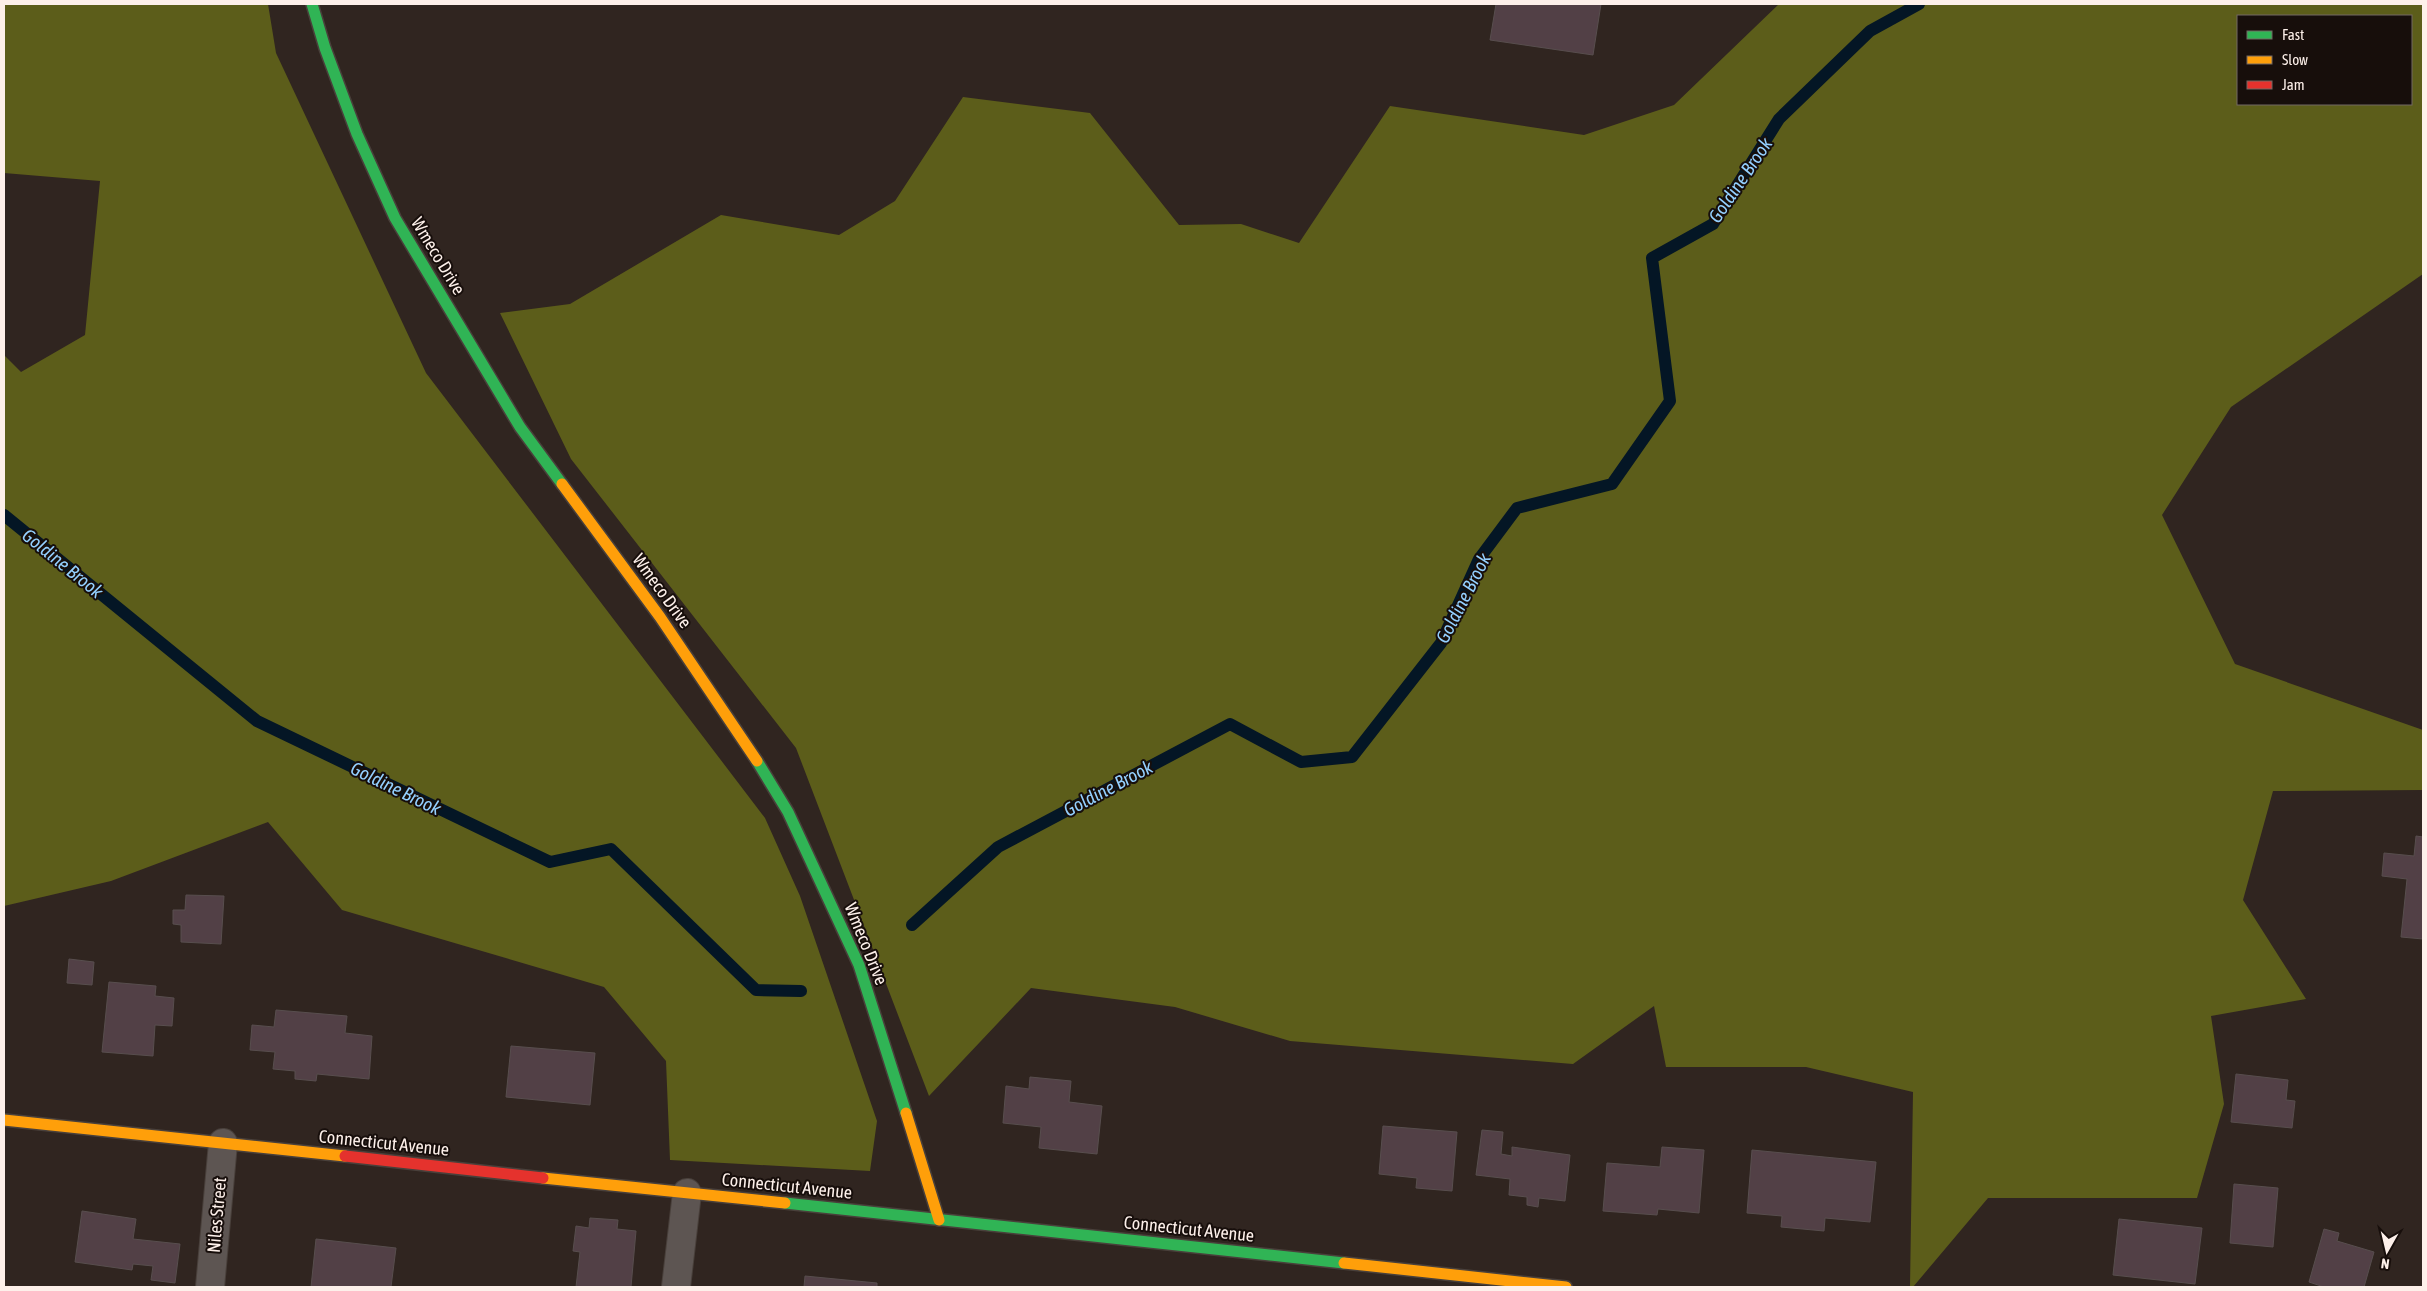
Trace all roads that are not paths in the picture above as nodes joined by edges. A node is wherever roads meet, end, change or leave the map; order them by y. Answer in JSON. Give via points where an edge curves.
{"nodes":[{"id":1,"x":312,"y":4,"type":"edge"},
{"id":2,"x":4,"y":1120,"type":"edge"},
{"id":3,"x":223,"y":1143,"type":"junction"},
{"id":4,"x":687,"y":1193,"type":"junction"},
{"id":5,"x":939,"y":1220,"type":"junction"},
{"id":6,"x":1549,"y":1286,"type":"edge"},
{"id":7,"x":210,"y":1287,"type":"edge"},
{"id":8,"x":676,"y":1287,"type":"edge"},
{"id":9,"x":1566,"y":1287,"type":"edge"}],
"edges":[{"from":1,"to":5,"type":"street","name":"Wmeco Drive","via":[[356,134],[400,226],[520,427],[660,617],[748,746],[788,812],[859,966]]},
{"from":2,"to":3,"type":"street","name":"Connecticut Avenue"},
{"from":3,"to":4,"type":"street","name":"Connecticut Avenue"},
{"from":3,"to":7,"type":"street","name":"Niles Street"},
{"from":4,"to":5,"type":"street","name":"Connecticut Avenue"},
{"from":4,"to":8,"type":"street"},
{"from":5,"to":6,"type":"street","name":"Connecticut Avenue"},
{"from":6,"to":9,"type":"street","name":"Connecticut Avenue"}]}
